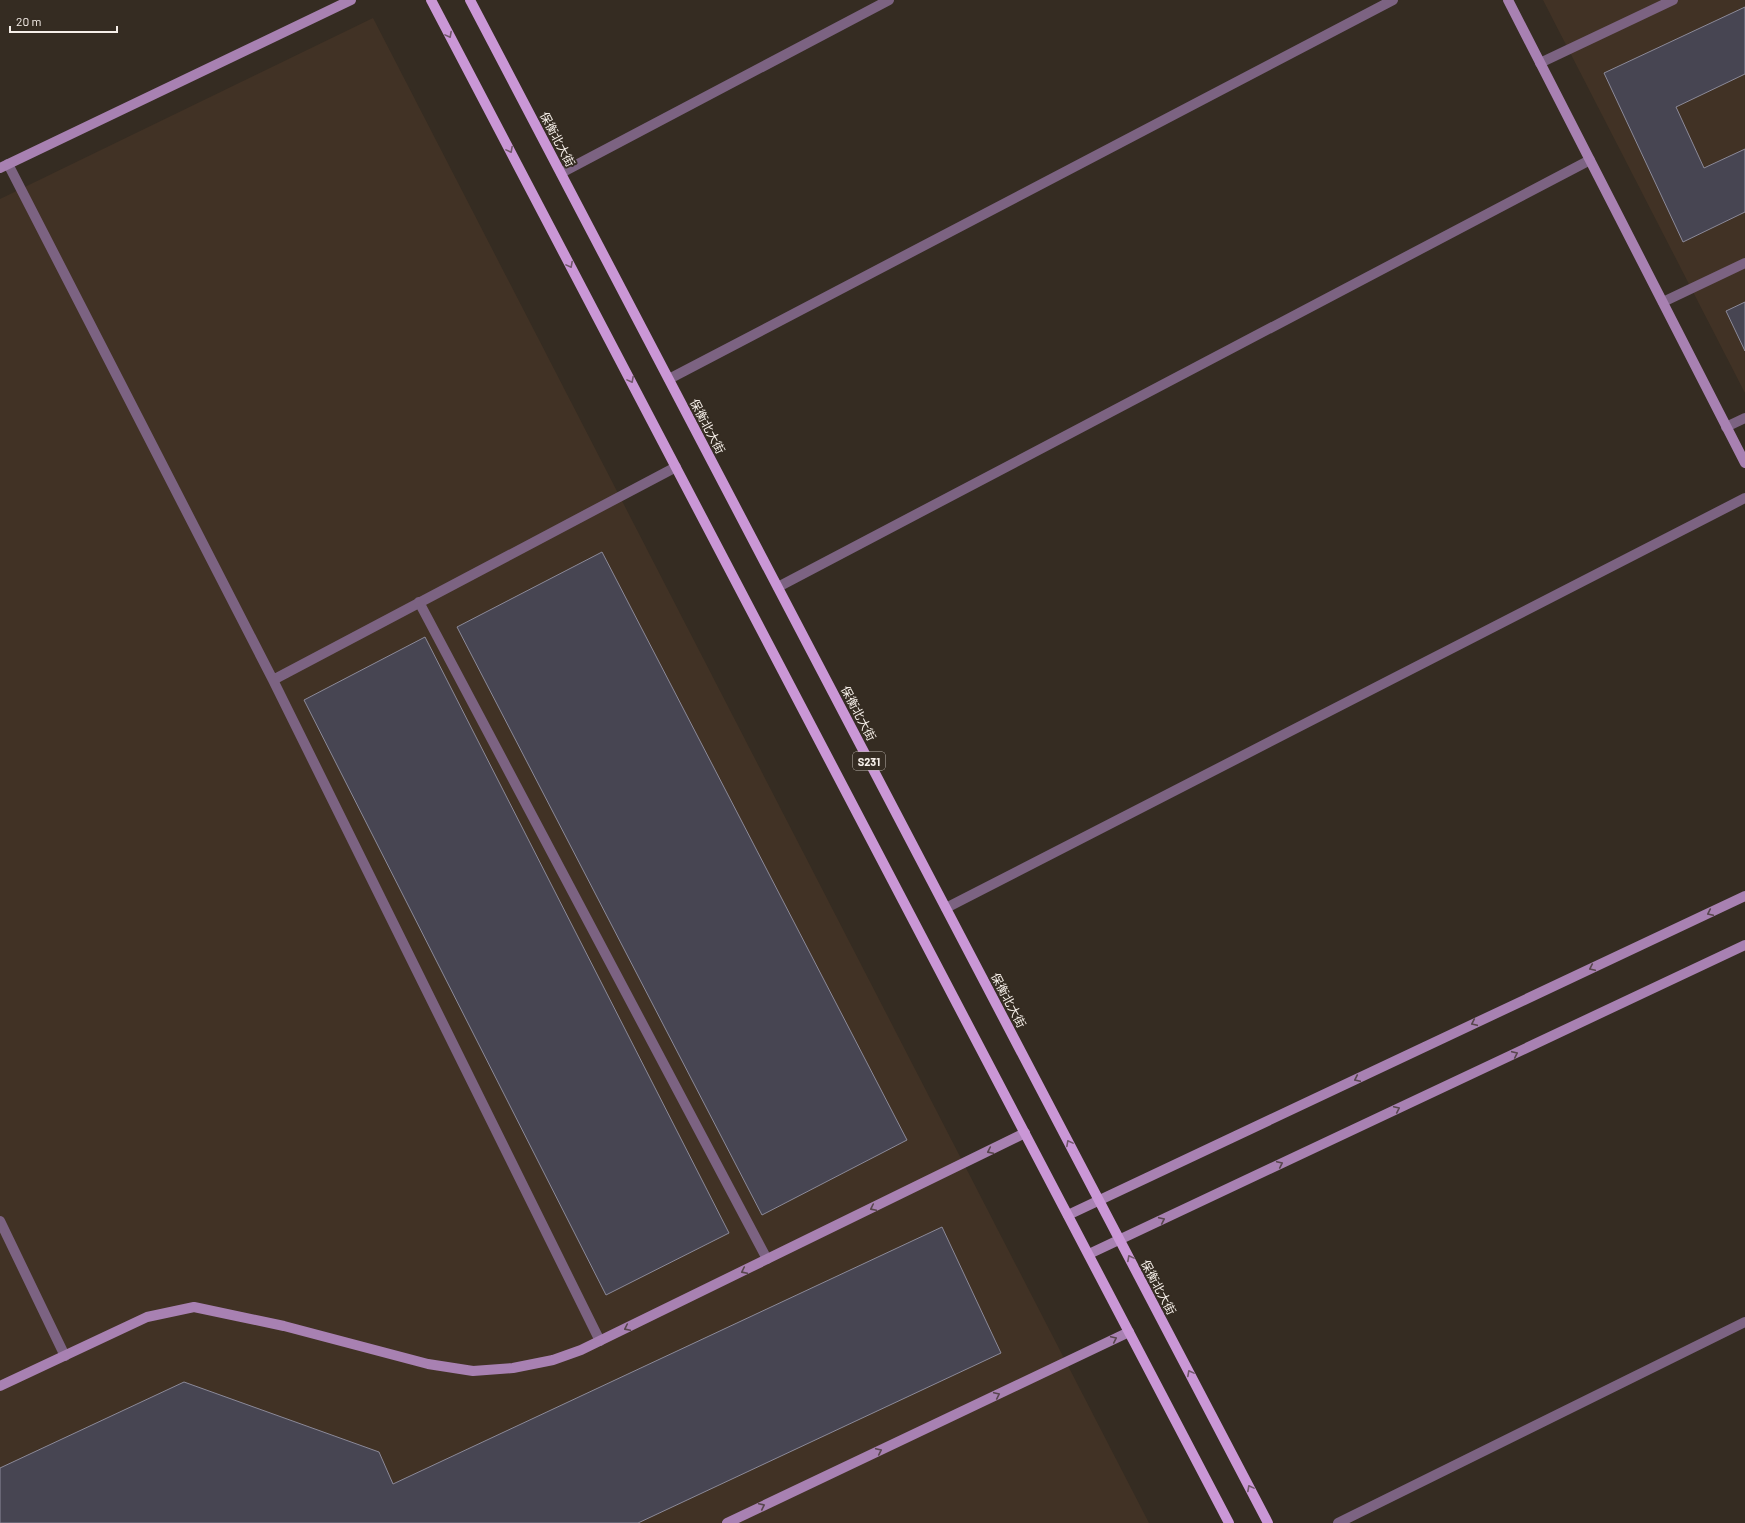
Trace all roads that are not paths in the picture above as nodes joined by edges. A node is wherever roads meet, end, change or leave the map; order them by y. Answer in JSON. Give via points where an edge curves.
{"nodes":[{"id":1,"x":351,"y":0,"type":"edge"},
{"id":2,"x":431,"y":0,"type":"edge"},
{"id":3,"x":470,"y":0,"type":"edge"},
{"id":4,"x":889,"y":0,"type":"edge"},
{"id":5,"x":1393,"y":0,"type":"edge"},
{"id":6,"x":1508,"y":0,"type":"edge"},
{"id":7,"x":1673,"y":0,"type":"edge"},
{"id":8,"x":1540,"y":62,"type":"junction"},
{"id":9,"x":1590,"y":160,"type":"junction"},
{"id":10,"x":4,"y":166,"type":"edge"},
{"id":11,"x":561,"y":173,"type":"junction"},
{"id":12,"x":1745,"y":263,"type":"edge"},
{"id":13,"x":1663,"y":302,"type":"junction"},
{"id":14,"x":669,"y":379,"type":"junction"},
{"id":15,"x":1745,"y":418,"type":"edge"},
{"id":16,"x":1726,"y":427,"type":"junction"},
{"id":17,"x":1745,"y":463,"type":"edge"},
{"id":18,"x":676,"y":467,"type":"junction"},
{"id":19,"x":1745,"y":498,"type":"edge"},
{"id":20,"x":778,"y":587,"type":"junction"},
{"id":21,"x":419,"y":602,"type":"junction"},
{"id":22,"x":273,"y":680,"type":"junction"},
{"id":23,"x":1745,"y":896,"type":"edge"},
{"id":24,"x":946,"y":908,"type":"junction"},
{"id":25,"x":1745,"y":946,"type":"edge"},
{"id":26,"x":1025,"y":1134,"type":"junction"},
{"id":27,"x":1099,"y":1200,"type":"junction"},
{"id":28,"x":1068,"y":1215,"type":"junction"},
{"id":29,"x":0,"y":1221,"type":"edge"},
{"id":30,"x":1120,"y":1239,"type":"junction"},
{"id":31,"x":1089,"y":1254,"type":"junction"},
{"id":32,"x":767,"y":1259,"type":"junction"},
{"id":33,"x":1745,"y":1322,"type":"edge"},
{"id":34,"x":1129,"y":1332,"type":"junction"},
{"id":35,"x":600,"y":1341,"type":"junction"},
{"id":36,"x":66,"y":1356,"type":"junction"},
{"id":37,"x":0,"y":1386,"type":"edge"},
{"id":38,"x":726,"y":1523,"type":"edge"},
{"id":39,"x":1229,"y":1523,"type":"edge"},
{"id":40,"x":1268,"y":1523,"type":"edge"},
{"id":41,"x":1338,"y":1523,"type":"edge"}],
"edges":[{"from":1,"to":10,"type":"street"},
{"from":2,"to":18,"type":"main road","number":"S231","one_way":true},
{"from":3,"to":11,"type":"main road","name":"保衡北大街","number":"S231"},
{"from":4,"to":11,"type":"street"},
{"from":5,"to":14,"type":"street"},
{"from":6,"to":8,"type":"street"},
{"from":7,"to":8,"type":"street"},
{"from":8,"to":9,"type":"street"},
{"from":9,"to":13,"type":"street"},
{"from":9,"to":20,"type":"street"},
{"from":10,"to":22,"type":"street"},
{"from":11,"to":14,"type":"main road","name":"保衡北大街","number":"S231"},
{"from":12,"to":13,"type":"street"},
{"from":13,"to":16,"type":"street"},
{"from":14,"to":20,"type":"main road","name":"保衡北大街","number":"S231"},
{"from":15,"to":16,"type":"street"},
{"from":16,"to":17,"type":"street"},
{"from":18,"to":21,"type":"street"},
{"from":18,"to":26,"type":"main road","number":"S231"},
{"from":19,"to":24,"type":"street"},
{"from":20,"to":24,"type":"main road","name":"保衡北大街","number":"S231"},
{"from":21,"to":22,"type":"street"},
{"from":21,"to":32,"type":"street"},
{"from":22,"to":35,"type":"street"},
{"from":23,"to":27,"type":"street","one_way":true},
{"from":27,"to":24,"type":"main road","name":"保衡北大街","number":"S231","one_way":true},
{"from":30,"to":25,"type":"street","one_way":true},
{"from":26,"to":28,"type":"main road","number":"S231"},
{"from":26,"to":32,"type":"street","one_way":true},
{"from":27,"to":28,"type":"street"},
{"from":27,"to":30,"type":"main road","name":"保衡北大街","number":"S231"},
{"from":28,"to":31,"type":"main road","number":"S231"},
{"from":29,"to":36,"type":"street"},
{"from":30,"to":31,"type":"street"},
{"from":40,"to":30,"type":"main road","name":"保衡北大街","number":"S231","one_way":true},
{"from":31,"to":34,"type":"main road","number":"S231"},
{"from":32,"to":35,"type":"street","one_way":true},
{"from":33,"to":41,"type":"street"},
{"from":38,"to":34,"type":"street","one_way":true},
{"from":34,"to":39,"type":"main road","number":"S231"},
{"from":35,"to":36,"type":"street","via":[[553,1360],[513,1368],[473,1371],[428,1364],[284,1326],[194,1307],[148,1317]]},
{"from":36,"to":37,"type":"street"}]}
